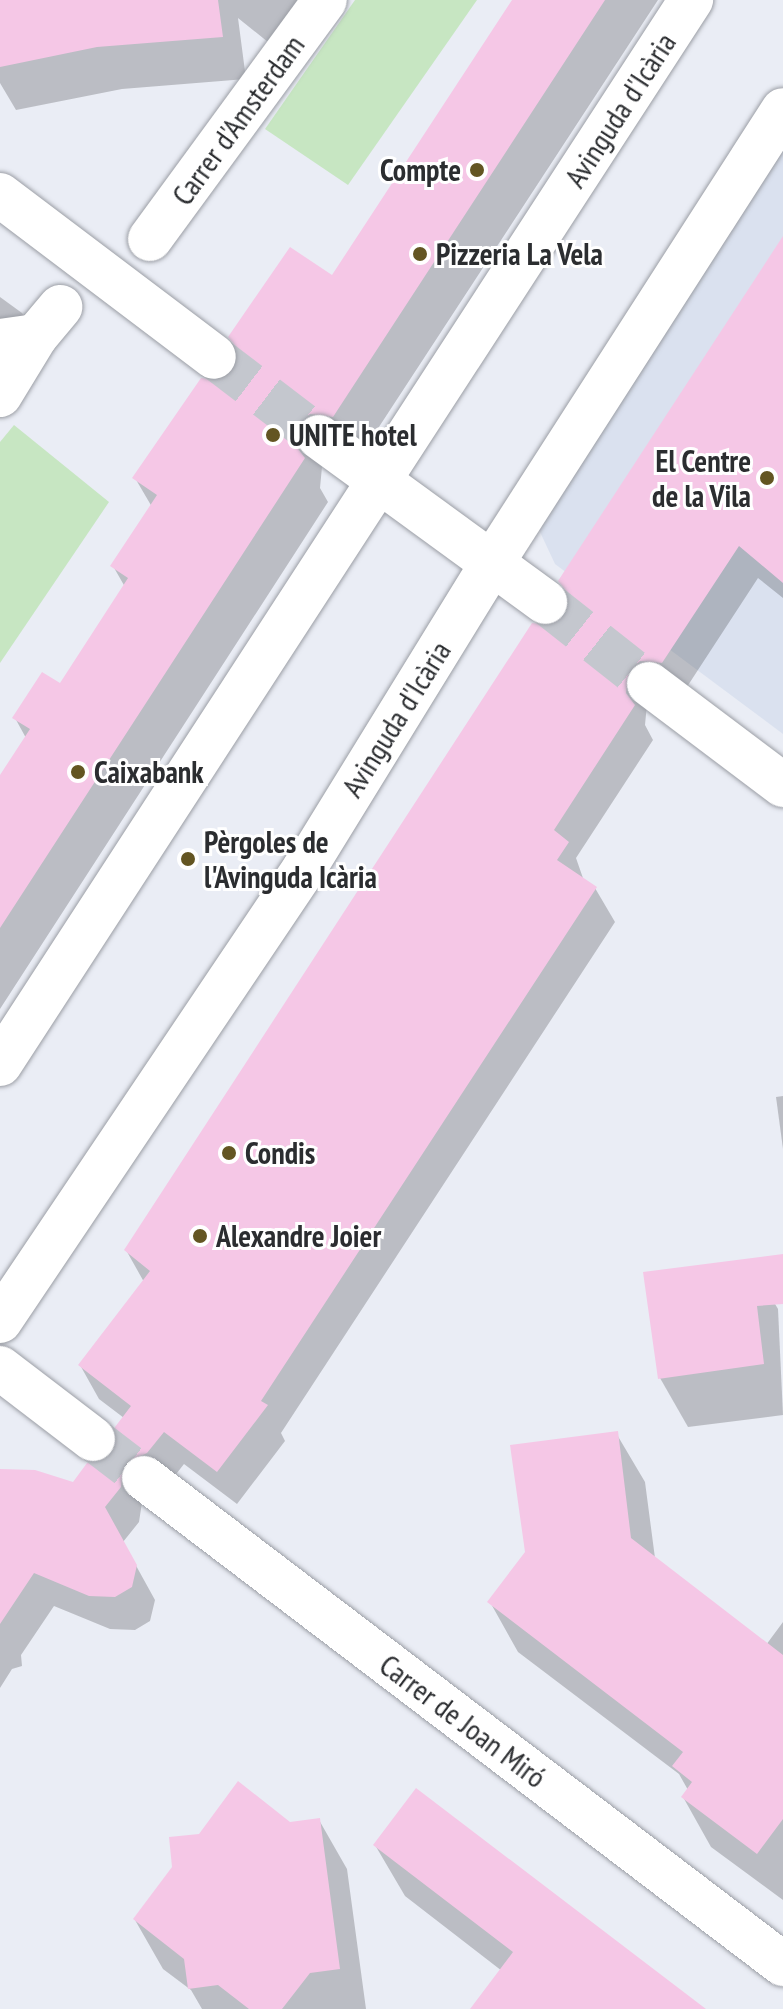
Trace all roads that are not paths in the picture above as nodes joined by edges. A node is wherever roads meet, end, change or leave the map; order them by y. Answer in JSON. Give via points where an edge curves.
{"nodes":[{"id":1,"x":325,"y":0,"type":"edge"},
{"id":2,"x":691,"y":0,"type":"edge"},
{"id":3,"x":783,"y":110,"type":"edge"},
{"id":4,"x":0,"y":195,"type":"edge"},
{"id":5,"x":150,"y":239,"type":"dead end"},
{"id":6,"x":32,"y":328,"type":"edge"},
{"id":7,"x":214,"y":357,"type":"tunnel mouth"},
{"id":8,"x":0,"y":395,"type":"edge"},
{"id":9,"x":319,"y":437,"type":"tunnel mouth"},
{"id":10,"x":378,"y":481,"type":"junction"},
{"id":11,"x":492,"y":563,"type":"junction"},
{"id":12,"x":545,"y":602,"type":"tunnel mouth"},
{"id":13,"x":649,"y":684,"type":"tunnel mouth"},
{"id":14,"x":783,"y":785,"type":"edge"},
{"id":15,"x":0,"y":1064,"type":"edge"},
{"id":16,"x":0,"y":1321,"type":"edge"},
{"id":17,"x":0,"y":1368,"type":"edge"},
{"id":18,"x":93,"y":1439,"type":"tunnel mouth"},
{"id":19,"x":144,"y":1478,"type":"tunnel mouth"},
{"id":20,"x":783,"y":1964,"type":"edge"}],
"edges":[{"from":1,"to":5,"type":"street","name":"Carrer d'Amsterdam"},
{"from":2,"to":10,"type":"street","name":"Avinguda d'Icària"},
{"from":3,"to":11,"type":"street","name":"Avinguda d'Icària"},
{"from":4,"to":7,"type":"street"},
{"from":6,"to":8,"type":"street"},
{"from":9,"to":10,"type":"street"},
{"from":10,"to":11,"type":"street"},
{"from":10,"to":15,"type":"street","name":"Avinguda d'Icària"},
{"from":11,"to":12,"type":"street"},
{"from":11,"to":16,"type":"street","name":"Avinguda d'Icària","via":[[304,869]]},
{"from":13,"to":14,"type":"street"},
{"from":17,"to":18,"type":"street"},
{"from":19,"to":20,"type":"street","name":"Carrer de Joan Miró"}]}
